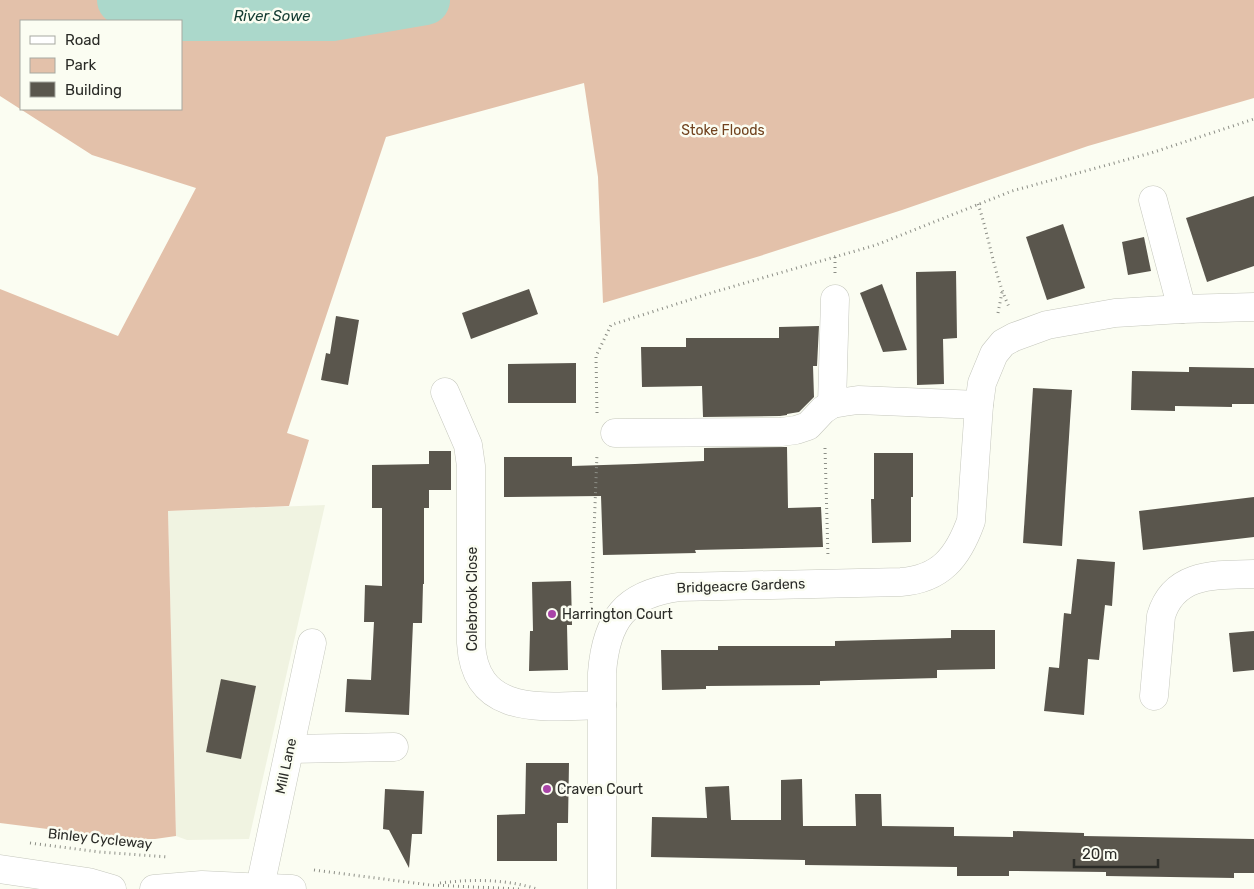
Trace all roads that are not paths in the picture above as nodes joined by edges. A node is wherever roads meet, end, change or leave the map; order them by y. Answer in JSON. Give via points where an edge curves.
{"nodes":[{"id":1,"x":1153,"y":200,"type":"dead end"},
{"id":2,"x":835,"y":299,"type":"dead end"},
{"id":3,"x":1254,"y":307,"type":"edge"},
{"id":4,"x":1182,"y":309,"type":"junction"},
{"id":5,"x":445,"y":392,"type":"dead end"},
{"id":6,"x":832,"y":404,"type":"junction"},
{"id":7,"x":978,"y":405,"type":"junction"},
{"id":8,"x":615,"y":433,"type":"dead end"},
{"id":9,"x":1254,"y":574,"type":"edge"},
{"id":10,"x":312,"y":643,"type":"dead end"},
{"id":11,"x":1154,"y":696,"type":"dead end"},
{"id":12,"x":602,"y":705,"type":"junction"},
{"id":13,"x":394,"y":747,"type":"dead end"},
{"id":14,"x":290,"y":749,"type":"junction"},
{"id":15,"x":4,"y":876,"type":"edge"},
{"id":16,"x":260,"y":887,"type":"junction"},
{"id":17,"x":112,"y":889,"type":"edge"},
{"id":18,"x":154,"y":889,"type":"edge"},
{"id":19,"x":292,"y":889,"type":"edge"},
{"id":20,"x":602,"y":889,"type":"edge"}],
"edges":[{"from":1,"to":4,"type":"street"},
{"from":2,"to":6,"type":"street"},
{"from":3,"to":4,"type":"street","name":"Bridgeacre Gardens"},
{"from":4,"to":7,"type":"street","name":"Bridgeacre Gardens","via":[[1115,313],[1047,325],[1014,337],[994,354],[982,383]]},
{"from":5,"to":12,"type":"street","name":"Colebrook Close","via":[[468,444],[471,466],[471,643],[476,672],[494,693],[518,704]]},
{"from":6,"to":7,"type":"street","via":[[858,400]]},
{"from":6,"to":8,"type":"street","via":[[808,426],[796,430]]},
{"from":7,"to":12,"type":"street","name":"Bridgeacre Gardens","via":[[972,521],[958,549],[942,569],[916,581],[678,587],[647,594],[627,608],[607,636],[603,655]]},
{"from":9,"to":11,"type":"street","via":[[1198,579],[1182,585],[1171,594],[1161,616]]},
{"from":10,"to":14,"type":"street","name":"Mill Lane"},
{"from":12,"to":20,"type":"street","name":"Bridgeacre Gardens"},
{"from":13,"to":14,"type":"street"},
{"from":14,"to":16,"type":"street","name":"Mill Lane"},
{"from":15,"to":17,"type":"street","via":[[88,882]]},
{"from":16,"to":18,"type":"street","via":[[202,885]]},
{"from":16,"to":19,"type":"street"}]}
